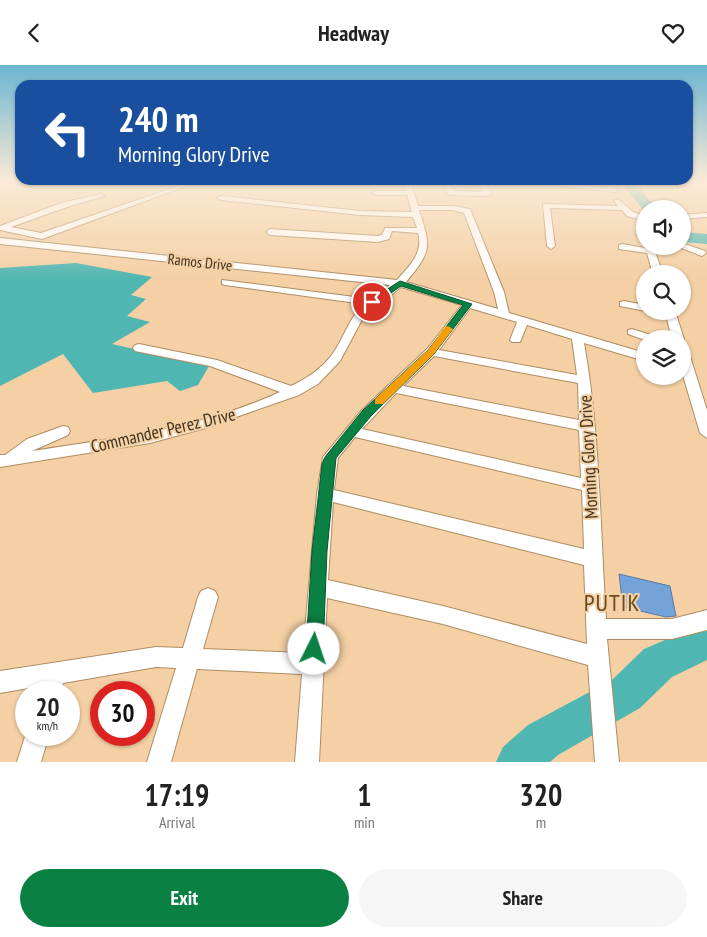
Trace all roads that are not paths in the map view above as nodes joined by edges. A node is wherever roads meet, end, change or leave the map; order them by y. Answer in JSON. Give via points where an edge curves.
{"nodes":[{"id":1,"x":40,"y":214,"type":"edge"},
{"id":2,"x":107,"y":214,"type":"edge"},
{"id":3,"x":416,"y":214,"type":"edge"},
{"id":4,"x":468,"y":214,"type":"edge"},
{"id":5,"x":547,"y":214,"type":"edge"},
{"id":6,"x":707,"y":215,"type":"edge"},
{"id":7,"x":691,"y":216,"type":"edge"},
{"id":8,"x":422,"y":231,"type":"junction"},
{"id":9,"x":270,"y":232,"type":"dead end"},
{"id":10,"x":42,"y":237,"type":"junction"},
{"id":11,"x":0,"y":241,"type":"edge"},
{"id":12,"x":54,"y":246,"type":"junction"},
{"id":13,"x":551,"y":246,"type":"dead end"},
{"id":14,"x":622,"y":247,"type":"dead end"},
{"id":15,"x":636,"y":248,"type":"edge"},
{"id":16,"x":691,"y":249,"type":"edge"},
{"id":17,"x":702,"y":253,"type":"dead end"},
{"id":18,"x":225,"y":282,"type":"dead end"},
{"id":19,"x":400,"y":283,"type":"junction"},
{"id":20,"x":372,"y":302,"type":"junction"},
{"id":21,"x":468,"y":304,"type":"junction"},
{"id":22,"x":624,"y":304,"type":"dead end"},
{"id":23,"x":636,"y":306,"type":"edge"},
{"id":24,"x":504,"y":314,"type":"junction"},
{"id":25,"x":523,"y":320,"type":"junction"},
{"id":26,"x":632,"y":333,"type":"dead end"},
{"id":27,"x":636,"y":334,"type":"edge"},
{"id":28,"x":577,"y":337,"type":"junction"},
{"id":29,"x":516,"y":340,"type":"dead end"},
{"id":30,"x":139,"y":348,"type":"dead end"},
{"id":31,"x":431,"y":352,"type":"junction"},
{"id":32,"x":636,"y":354,"type":"edge"},
{"id":33,"x":584,"y":380,"type":"junction"},
{"id":34,"x":691,"y":384,"type":"edge"},
{"id":35,"x":394,"y":388,"type":"junction"},
{"id":36,"x":294,"y":392,"type":"junction"},
{"id":37,"x":586,"y":426,"type":"junction"},
{"id":38,"x":63,"y":431,"type":"dead end"},
{"id":39,"x":351,"y":431,"type":"junction"},
{"id":40,"x":707,"y":433,"type":"edge"},
{"id":41,"x":5,"y":461,"type":"edge"},
{"id":42,"x":591,"y":486,"type":"junction"},
{"id":43,"x":325,"y":494,"type":"junction"},
{"id":44,"x":594,"y":559,"type":"junction"},
{"id":45,"x":318,"y":587,"type":"junction"},
{"id":46,"x":208,"y":597,"type":"dead end"},
{"id":47,"x":707,"y":620,"type":"edge"},
{"id":48,"x":596,"y":629,"type":"junction"},
{"id":49,"x":598,"y":657,"type":"junction"},
{"id":50,"x":189,"y":658,"type":"junction"},
{"id":51,"x":313,"y":664,"type":"junction"},
{"id":52,"x":56,"y":681,"type":"edge"},
{"id":53,"x":0,"y":682,"type":"edge"},
{"id":54,"x":15,"y":682,"type":"edge"},
{"id":55,"x":34,"y":746,"type":"edge"},
{"id":56,"x":29,"y":762,"type":"edge"},
{"id":57,"x":159,"y":762,"type":"edge"},
{"id":58,"x":307,"y":762,"type":"edge"},
{"id":59,"x":608,"y":762,"type":"edge"}],
"edges":[{"from":1,"to":10,"type":"street","via":[[2,228]]},
{"from":2,"to":10,"type":"street"},
{"from":3,"to":8,"type":"street","name":"Commander Perez Drive"},
{"from":4,"to":24,"type":"street","via":[[499,292]]},
{"from":5,"to":13,"type":"street"},
{"from":6,"to":7,"type":"street"},
{"from":8,"to":9,"type":"street","via":[[392,229],[388,230],[386,237],[378,239]]},
{"from":8,"to":19,"type":"street","name":"Commander Perez Drive","via":[[424,251]]},
{"from":10,"to":12,"type":"street"},
{"from":11,"to":12,"type":"street","name":"Ramos Drive"},
{"from":12,"to":19,"type":"street","name":"Ramos Drive"},
{"from":14,"to":15,"type":"street"},
{"from":16,"to":17,"type":"street"},
{"from":18,"to":20,"type":"street"},
{"from":19,"to":20,"type":"street","name":"Commander Perez Drive"},
{"from":19,"to":21,"type":"street"},
{"from":20,"to":36,"type":"street","name":"Commander Perez Drive","via":[[359,314],[330,366]]},
{"from":21,"to":24,"type":"street"},
{"from":21,"to":31,"type":"street"},
{"from":22,"to":23,"type":"street"},
{"from":24,"to":25,"type":"street"},
{"from":25,"to":28,"type":"street"},
{"from":25,"to":29,"type":"street"},
{"from":26,"to":27,"type":"street"},
{"from":28,"to":32,"type":"street"},
{"from":28,"to":33,"type":"street","name":"Morning Glory Drive"},
{"from":30,"to":36,"type":"street","via":[[213,363]]},
{"from":31,"to":33,"type":"street"},
{"from":31,"to":35,"type":"street"},
{"from":33,"to":37,"type":"street","name":"Morning Glory Drive"},
{"from":34,"to":40,"type":"street"},
{"from":35,"to":37,"type":"street"},
{"from":35,"to":39,"type":"street"},
{"from":36,"to":41,"type":"street","name":"Commander Perez Drive","via":[[233,415],[159,435]]},
{"from":37,"to":42,"type":"street","name":"Morning Glory Drive"},
{"from":38,"to":41,"type":"street","via":[[32,443]]},
{"from":39,"to":42,"type":"street"},
{"from":39,"to":43,"type":"street","via":[[331,457]]},
{"from":42,"to":44,"type":"street","name":"Morning Glory Drive"},
{"from":43,"to":44,"type":"street"},
{"from":43,"to":45,"type":"street"},
{"from":44,"to":48,"type":"street","name":"Morning Glory Drive"},
{"from":45,"to":49,"type":"street","via":[[443,615]]},
{"from":45,"to":51,"type":"street"},
{"from":46,"to":50,"type":"street"},
{"from":47,"to":48,"type":"street","via":[[672,629]]},
{"from":48,"to":49,"type":"street","name":"Morning Glory Drive"},
{"from":49,"to":59,"type":"street","name":"Morning Glory Drive"},
{"from":50,"to":51,"type":"street"},
{"from":50,"to":52,"type":"street","via":[[156,657]]},
{"from":50,"to":57,"type":"street"},
{"from":51,"to":58,"type":"street"},
{"from":53,"to":54,"type":"street"},
{"from":55,"to":56,"type":"street"}]}
